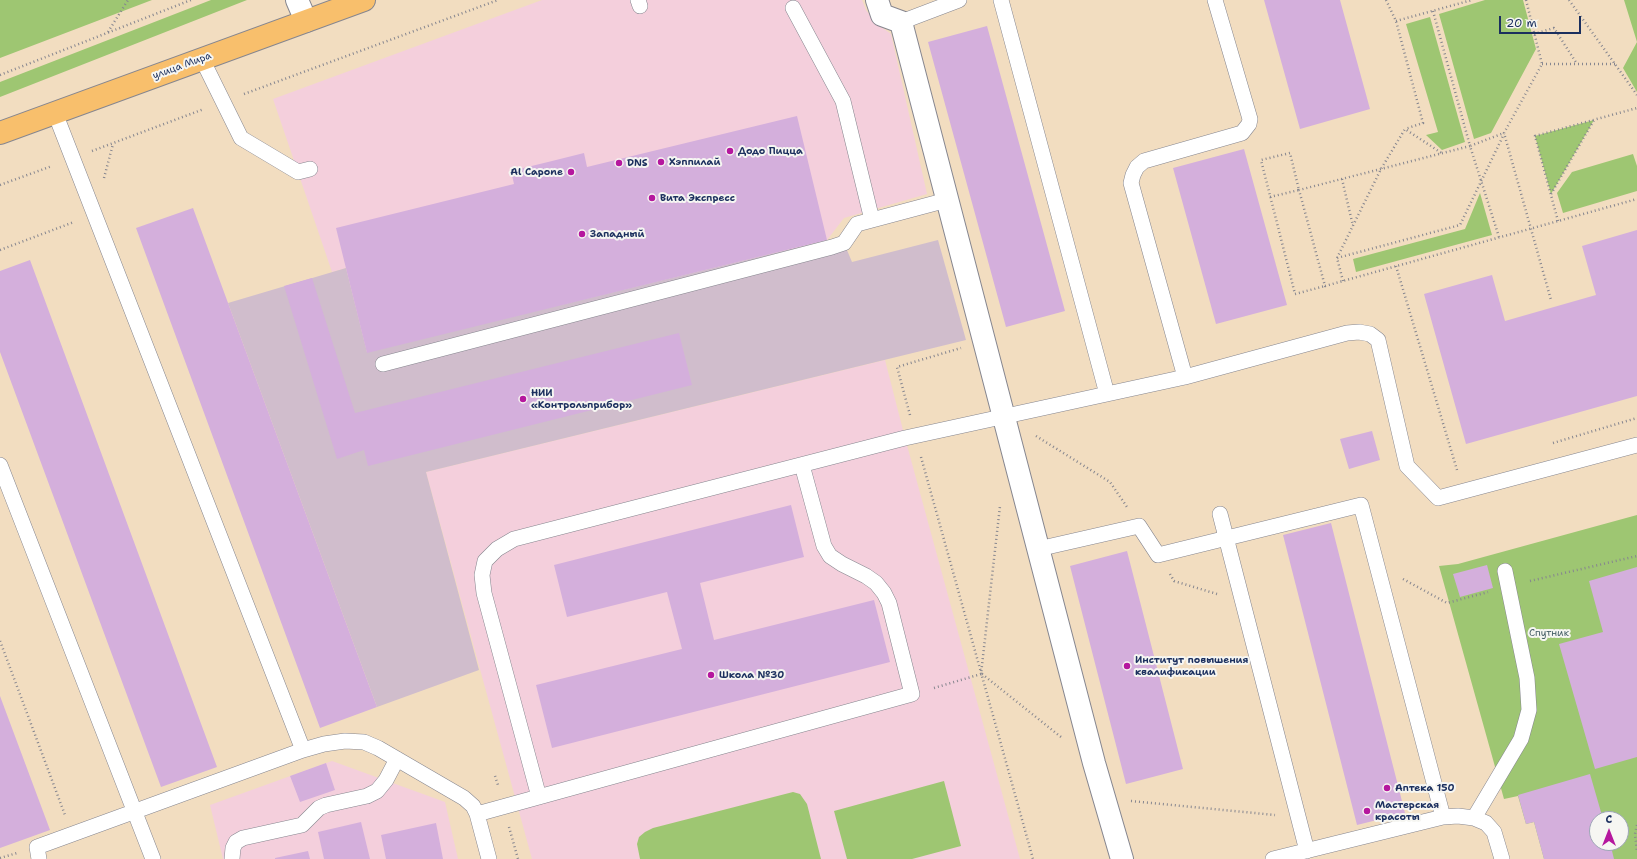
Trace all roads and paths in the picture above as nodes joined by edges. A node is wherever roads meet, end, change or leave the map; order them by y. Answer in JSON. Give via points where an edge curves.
{"nodes":[{"id":1,"x":128,"y":0,"type":"edge"},
{"id":2,"x":191,"y":0,"type":"edge"},
{"id":3,"x":296,"y":0,"type":"edge"},
{"id":4,"x":364,"y":0,"type":"edge"},
{"id":5,"x":498,"y":0,"type":"edge"},
{"id":6,"x":877,"y":0,"type":"edge"},
{"id":7,"x":959,"y":0,"type":"edge"},
{"id":8,"x":1001,"y":0,"type":"edge"},
{"id":9,"x":1215,"y":0,"type":"edge"},
{"id":10,"x":1386,"y":0,"type":"edge"},
{"id":11,"x":1472,"y":0,"type":"edge"},
{"id":12,"x":1526,"y":0,"type":"edge"},
{"id":13,"x":1569,"y":0,"type":"edge"},
{"id":14,"x":793,"y":8,"type":"dead end"},
{"id":15,"x":1433,"y":11,"type":"junction"},
{"id":16,"x":306,"y":21,"type":"junction"},
{"id":17,"x":1396,"y":21,"type":"junction"},
{"id":18,"x":901,"y":22,"type":"junction"},
{"id":19,"x":107,"y":33,"type":"junction"},
{"id":20,"x":1534,"y":34,"type":"junction"},
{"id":21,"x":202,"y":59,"type":"junction"},
{"id":22,"x":1542,"y":64,"type":"junction"},
{"id":23,"x":1577,"y":64,"type":"junction"},
{"id":24,"x":1615,"y":64,"type":"junction"},
{"id":25,"x":0,"y":75,"type":"edge"},
{"id":26,"x":1637,"y":95,"type":"edge"},
{"id":27,"x":224,"y":102,"type":"junction"},
{"id":28,"x":1637,"y":108,"type":"edge"},
{"id":29,"x":55,"y":113,"type":"junction"},
{"id":30,"x":1594,"y":120,"type":"junction"},
{"id":31,"x":1405,"y":129,"type":"junction"},
{"id":32,"x":0,"y":133,"type":"edge"},
{"id":33,"x":1504,"y":133,"type":"junction"},
{"id":34,"x":1470,"y":146,"type":"junction"},
{"id":35,"x":1443,"y":154,"type":"junction"},
{"id":36,"x":73,"y":158,"type":"junction"},
{"id":37,"x":310,"y":169,"type":"dead end"},
{"id":38,"x":1381,"y":169,"type":"junction"},
{"id":39,"x":1342,"y":179,"type":"junction"},
{"id":40,"x":1481,"y":181,"type":"junction"},
{"id":41,"x":0,"y":185,"type":"edge"},
{"id":42,"x":1299,"y":190,"type":"junction"},
{"id":43,"x":1551,"y":194,"type":"junction"},
{"id":44,"x":1270,"y":197,"type":"junction"},
{"id":45,"x":1637,"y":199,"type":"edge"},
{"id":46,"x":947,"y":200,"type":"junction"},
{"id":47,"x":872,"y":220,"type":"junction"},
{"id":48,"x":1558,"y":221,"type":"junction"},
{"id":49,"x":1353,"y":226,"type":"junction"},
{"id":50,"x":1530,"y":229,"type":"junction"},
{"id":51,"x":1499,"y":237,"type":"junction"},
{"id":52,"x":1337,"y":258,"type":"junction"},
{"id":53,"x":1396,"y":266,"type":"junction"},
{"id":54,"x":1344,"y":281,"type":"junction"},
{"id":55,"x":1325,"y":286,"type":"junction"},
{"id":56,"x":1551,"y":300,"type":"dead end"},
{"id":57,"x":984,"y":342,"type":"junction"},
{"id":58,"x":383,"y":364,"type":"dead end"},
{"id":59,"x":1184,"y":377,"type":"junction"},
{"id":60,"x":1107,"y":394,"type":"junction"},
{"id":61,"x":1004,"y":416,"type":"junction"},
{"id":62,"x":1637,"y":418,"type":"edge"},
{"id":63,"x":916,"y":436,"type":"junction"},
{"id":64,"x":1547,"y":444,"type":"dead end"},
{"id":65,"x":1637,"y":446,"type":"edge"},
{"id":66,"x":0,"y":465,"type":"edge"},
{"id":67,"x":802,"y":465,"type":"junction"},
{"id":68,"x":1457,"y":471,"type":"dead end"},
{"id":69,"x":1000,"y":503,"type":"dead end"},
{"id":70,"x":1220,"y":514,"type":"dead end"},
{"id":71,"x":1139,"y":526,"type":"junction"},
{"id":72,"x":1226,"y":539,"type":"junction"},
{"id":73,"x":1038,"y":549,"type":"junction"},
{"id":74,"x":1158,"y":555,"type":"junction"},
{"id":75,"x":1505,"y":571,"type":"dead end"},
{"id":76,"x":1243,"y":602,"type":"junction"},
{"id":77,"x":0,"y":641,"type":"edge"},
{"id":78,"x":981,"y":674,"type":"junction"},
{"id":79,"x":912,"y":694,"type":"junction"},
{"id":80,"x":1063,"y":738,"type":"dead end"},
{"id":81,"x":303,"y":750,"type":"junction"},
{"id":82,"x":397,"y":759,"type":"junction"},
{"id":83,"x":538,"y":797,"type":"junction"},
{"id":84,"x":1104,"y":798,"type":"junction"},
{"id":85,"x":135,"y":811,"type":"junction"},
{"id":86,"x":477,"y":814,"type":"junction"},
{"id":87,"x":1443,"y":817,"type":"junction"},
{"id":88,"x":1298,"y":818,"type":"junction"},
{"id":89,"x":1474,"y":818,"type":"junction"},
{"id":90,"x":1637,"y":825,"type":"edge"},
{"id":91,"x":73,"y":834,"type":"junction"},
{"id":92,"x":1307,"y":851,"type":"junction"},
{"id":93,"x":1637,"y":852,"type":"edge"},
{"id":94,"x":39,"y":859,"type":"edge"},
{"id":95,"x":153,"y":859,"type":"edge"},
{"id":96,"x":232,"y":859,"type":"edge"},
{"id":97,"x":489,"y":859,"type":"edge"},
{"id":98,"x":1032,"y":859,"type":"edge"},
{"id":99,"x":1122,"y":859,"type":"edge"},
{"id":100,"x":1273,"y":859,"type":"edge"},
{"id":101,"x":1502,"y":859,"type":"edge"}],
"edges":[{"from":1,"to":19,"type":"path"},
{"from":2,"to":19,"type":"path"},
{"from":3,"to":16,"type":"street"},
{"from":4,"to":16,"type":"main road","name":"улица Мира"},
{"from":5,"to":27,"type":"path"},
{"from":6,"to":18,"type":"street","via":[[882,15]]},
{"from":7,"to":18,"type":"lane"},
{"from":8,"to":60,"type":"lane"},
{"from":9,"to":59,"type":"lane","via":[[1250,118],[1249,124],[1242,133],[1144,161],[1137,167],[1131,183]]},
{"from":10,"to":17,"type":"path"},
{"from":11,"to":15,"type":"path"},
{"from":12,"to":20,"type":"path"},
{"from":13,"to":24,"type":"path"},
{"from":14,"to":47,"type":"lane","via":[[843,101]]},
{"from":15,"to":17,"type":"path"},
{"from":15,"to":34,"type":"path"},
{"from":16,"to":21,"type":"main road","name":"улица Мира"},
{"from":17,"to":31,"type":"path","via":[[1423,123]]},
{"from":18,"to":46,"type":"street"},
{"from":19,"to":25,"type":"path"},
{"from":20,"to":22,"type":"path"},
{"from":20,"to":23,"type":"path","via":[[1554,28]]},
{"from":21,"to":27,"type":"lane"},
{"from":21,"to":29,"type":"main road","name":"улица Мира"},
{"from":22,"to":23,"type":"path"},
{"from":22,"to":33,"type":"path"},
{"from":23,"to":24,"type":"path"},
{"from":24,"to":26,"type":"path"},
{"from":27,"to":36,"type":"path"},
{"from":27,"to":37,"type":"lane","via":[[242,138],[298,172]]},
{"from":28,"to":30,"type":"path"},
{"from":29,"to":32,"type":"main road","name":"улица Мира"},
{"from":29,"to":36,"type":"lane"},
{"from":30,"to":43,"type":"path"},
{"from":30,"to":43,"type":"path","via":[[1535,136]]},
{"from":31,"to":35,"type":"path"},
{"from":31,"to":38,"type":"path"},
{"from":33,"to":34,"type":"path"},
{"from":33,"to":40,"type":"path"},
{"from":33,"to":50,"type":"path"},
{"from":34,"to":35,"type":"path"},
{"from":34,"to":40,"type":"path"},
{"from":35,"to":38,"type":"path"},
{"from":36,"to":41,"type":"path"},
{"from":36,"to":81,"type":"lane"},
{"from":38,"to":39,"type":"path"},
{"from":38,"to":49,"type":"path"},
{"from":39,"to":42,"type":"path"},
{"from":39,"to":49,"type":"path"},
{"from":40,"to":51,"type":"path"},
{"from":40,"to":52,"type":"path","via":[[1460,225]]},
{"from":42,"to":44,"type":"path"},
{"from":42,"to":44,"type":"path","via":[[1290,153],[1261,160]]},
{"from":42,"to":55,"type":"path"},
{"from":43,"to":48,"type":"path"},
{"from":44,"to":55,"type":"path","via":[[1295,294]]},
{"from":45,"to":48,"type":"path"},
{"from":46,"to":47,"type":"lane"},
{"from":46,"to":57,"type":"street"},
{"from":47,"to":58,"type":"lane","via":[[857,224],[844,243],[832,247]]},
{"from":48,"to":50,"type":"path"},
{"from":49,"to":52,"type":"path"},
{"from":50,"to":51,"type":"path"},
{"from":50,"to":56,"type":"path"},
{"from":51,"to":53,"type":"path"},
{"from":52,"to":54,"type":"path"},
{"from":53,"to":54,"type":"path"},
{"from":53,"to":68,"type":"path"},
{"from":54,"to":55,"type":"path"},
{"from":57,"to":61,"type":"street"},
{"from":57,"to":63,"type":"path","via":[[896,367]]},
{"from":59,"to":60,"type":"lane"},
{"from":59,"to":65,"type":"lane","via":[[1347,333],[1370,334],[1378,340],[1408,466],[1438,498]]},
{"from":60,"to":61,"type":"lane"},
{"from":61,"to":63,"type":"lane"},
{"from":61,"to":71,"type":"path","via":[[1110,482]]},
{"from":61,"to":73,"type":"street"},
{"from":62,"to":64,"type":"path"},
{"from":63,"to":67,"type":"lane"},
{"from":63,"to":78,"type":"path"},
{"from":66,"to":85,"type":"lane"},
{"from":67,"to":79,"type":"lane","via":[[824,546],[830,556],[876,583],[889,603]]},
{"from":67,"to":83,"type":"lane","via":[[514,539],[496,549],[485,560],[482,575],[484,592]]},
{"from":69,"to":78,"type":"path"},
{"from":70,"to":72,"type":"lane"},
{"from":71,"to":73,"type":"lane"},
{"from":71,"to":74,"type":"lane"},
{"from":72,"to":74,"type":"lane"},
{"from":72,"to":76,"type":"lane"},
{"from":72,"to":87,"type":"lane","via":[[1361,505]]},
{"from":73,"to":84,"type":"street"},
{"from":74,"to":76,"type":"path","via":[[1174,581]]},
{"from":75,"to":89,"type":"lane","via":[[1527,678],[1529,710],[1521,739]]},
{"from":76,"to":88,"type":"lane"},
{"from":77,"to":91,"type":"path"},
{"from":78,"to":79,"type":"path"},
{"from":78,"to":80,"type":"path"},
{"from":78,"to":98,"type":"path"},
{"from":79,"to":83,"type":"lane"},
{"from":81,"to":82,"type":"lane","via":[[345,741],[364,742]]},
{"from":81,"to":85,"type":"lane"},
{"from":82,"to":86,"type":"lane","via":[[464,798]]},
{"from":82,"to":96,"type":"lane","via":[[382,787],[377,791],[319,808],[302,825],[243,838],[236,842]]},
{"from":83,"to":86,"type":"lane"},
{"from":84,"to":88,"type":"path"},
{"from":84,"to":99,"type":"street"},
{"from":85,"to":91,"type":"lane"},
{"from":85,"to":95,"type":"lane"},
{"from":86,"to":97,"type":"lane"},
{"from":87,"to":89,"type":"lane"},
{"from":87,"to":92,"type":"lane"},
{"from":88,"to":92,"type":"lane"},
{"from":89,"to":101,"type":"lane","via":[[1486,823],[1494,832]]},
{"from":90,"to":93,"type":"path","via":[[1634,841]]},
{"from":91,"to":94,"type":"lane","via":[[37,847]]},
{"from":92,"to":100,"type":"lane"}]}
